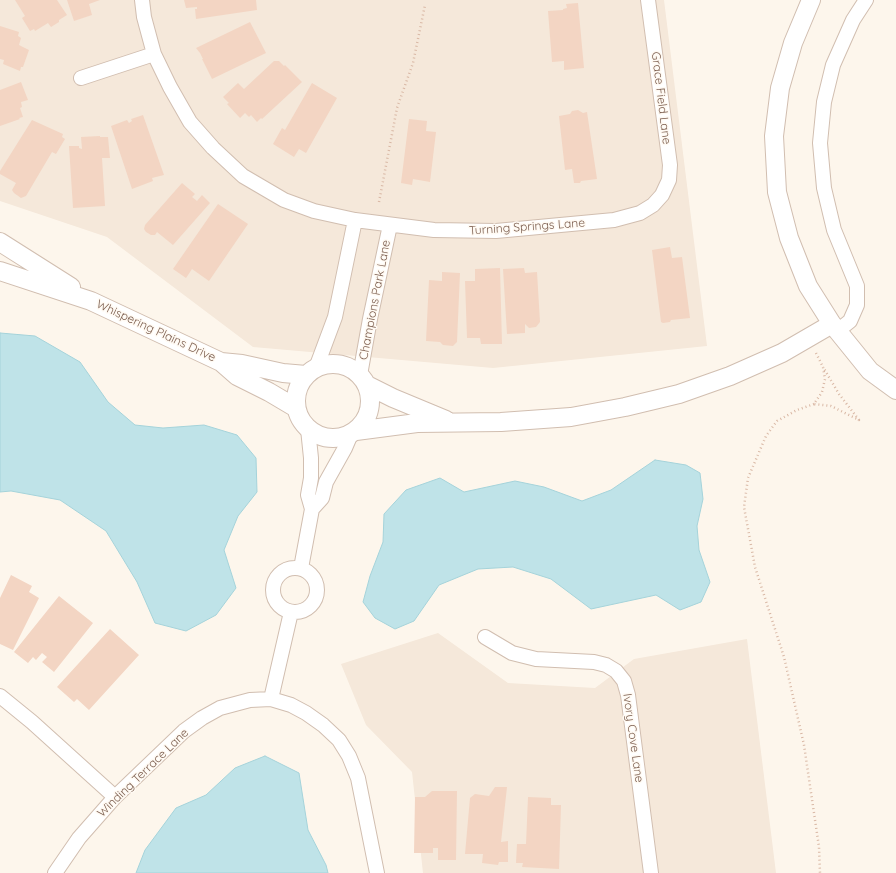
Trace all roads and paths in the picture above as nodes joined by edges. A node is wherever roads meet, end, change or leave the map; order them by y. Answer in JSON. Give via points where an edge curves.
{"nodes":[{"id":1,"x":142,"y":0,"type":"edge"},
{"id":2,"x":648,"y":0,"type":"edge"},
{"id":3,"x":811,"y":0,"type":"edge"},
{"id":4,"x":866,"y":0,"type":"edge"},
{"id":5,"x":425,"y":5,"type":"dead end"},
{"id":6,"x":154,"y":54,"type":"junction"},
{"id":7,"x":81,"y":78,"type":"dead end"},
{"id":8,"x":662,"y":195,"type":"joint"},
{"id":9,"x":379,"y":202,"type":"dead end"},
{"id":10,"x":355,"y":220,"type":"junction"},
{"id":11,"x":390,"y":225,"type":"junction"},
{"id":12,"x":0,"y":242,"type":"edge"},
{"id":13,"x":0,"y":271,"type":"edge"},
{"id":14,"x":91,"y":301,"type":"junction"},
{"id":15,"x":832,"y":324,"type":"junction"},
{"id":16,"x":808,"y":338,"type":"junction"},
{"id":17,"x":221,"y":362,"type":"junction"},
{"id":18,"x":823,"y":367,"type":"junction"},
{"id":19,"x":311,"y":371,"type":"junction"},
{"id":20,"x":364,"y":380,"type":"junction"},
{"id":21,"x":896,"y":390,"type":"edge"},
{"id":22,"x":814,"y":404,"type":"junction"},
{"id":23,"x":296,"y":408,"type":"junction"},
{"id":24,"x":450,"y":422,"type":"junction"},
{"id":25,"x":308,"y":429,"type":"junction"},
{"id":26,"x":354,"y":432,"type":"junction"},
{"id":27,"x":312,"y":509,"type":"junction"},
{"id":28,"x":301,"y":568,"type":"junction"},
{"id":29,"x":291,"y":612,"type":"junction"},
{"id":30,"x":485,"y":637,"type":"dead end"},
{"id":31,"x":0,"y":696,"type":"edge"},
{"id":32,"x":271,"y":699,"type":"junction"},
{"id":33,"x":115,"y":797,"type":"junction"},
{"id":34,"x":55,"y":873,"type":"edge"},
{"id":35,"x":377,"y":873,"type":"edge"},
{"id":36,"x":651,"y":873,"type":"edge"},
{"id":37,"x":820,"y":873,"type":"edge"}],
"edges":[{"from":1,"to":6,"type":"street","name":"Turning Springs Lane"},
{"from":2,"to":8,"type":"street","name":"Grace Field Lane","via":[[670,165],[669,180]]},
{"from":3,"to":15,"type":"street","via":[[793,43],[780,88],[774,136],[777,192],[789,238],[808,286]]},
{"from":4,"to":15,"type":"street","via":[[853,20],[833,64],[824,102],[820,143],[824,188],[834,230],[856,286],[857,305],[850,321],[840,329]]},
{"from":5,"to":9,"type":"path","via":[[413,63],[397,108]]},
{"from":6,"to":7,"type":"street"},
{"from":6,"to":10,"type":"street","name":"Turning Springs Lane","via":[[190,122],[212,148],[243,176],[284,200],[314,211]]},
{"from":8,"to":11,"type":"street","name":"Turning Springs Lane","via":[[653,205],[640,213],[614,220],[496,231],[434,230]]},
{"from":10,"to":11,"type":"street","name":"Turning Springs Lane"},
{"from":10,"to":19,"type":"street","via":[[335,317]]},
{"from":11,"to":20,"type":"street","name":"Champions Park Lane","via":[[370,319]]},
{"from":12,"to":14,"type":"street","name":"Whispering Plains Drive"},
{"from":13,"to":14,"type":"street","name":"Whispering Plains Drive"},
{"from":14,"to":17,"type":"street","name":"Whispering Plains Drive"},
{"from":15,"to":16,"type":"street"},
{"from":15,"to":21,"type":"street","via":[[870,371]]},
{"from":16,"to":18,"type":"path"},
{"from":16,"to":24,"type":"street","via":[[782,353],[730,376],[679,394],[625,407],[571,417],[501,422]]},
{"from":17,"to":19,"type":"street","name":"Whispering Plains Drive","via":[[283,373]]},
{"from":17,"to":23,"type":"street","name":"Whispering Plains Drive","via":[[237,376]]},
{"from":18,"to":22,"type":"path","via":[[825,379],[822,392]]},
{"from":18,"to":22,"type":"path","via":[[859,420],[831,406]]},
{"from":19,"to":20,"type":"street","via":[[328,364],[340,364],[351,368]]},
{"from":19,"to":23,"type":"street","via":[[300,384]]},
{"from":20,"to":24,"type":"street","via":[[393,398]]},
{"from":20,"to":26,"type":"street","via":[[370,397],[370,410],[365,422]]},
{"from":22,"to":37,"type":"path","via":[[777,421],[766,436],[748,478],[744,507],[755,567],[784,657],[804,745],[819,847]]},
{"from":23,"to":25,"type":"street"},
{"from":24,"to":26,"type":"street","via":[[417,423]]},
{"from":25,"to":26,"type":"street","via":[[319,436],[332,439],[345,437]]},
{"from":25,"to":27,"type":"street","via":[[311,458],[308,495]]},
{"from":26,"to":27,"type":"street","via":[[326,482],[322,498]]},
{"from":27,"to":28,"type":"street"},
{"from":28,"to":29,"type":"street","via":[[314,577],[317,583],[317,597],[309,608]]},
{"from":28,"to":29,"type":"street","via":[[293,567],[279,574],[273,588],[277,603]]},
{"from":29,"to":32,"type":"street"},
{"from":30,"to":36,"type":"street","name":"Ivory Cove Lane","via":[[512,653],[536,659],[606,665],[616,671],[624,681],[628,695]]},
{"from":31,"to":33,"type":"street"},
{"from":32,"to":33,"type":"street","name":"Winding Terrace Lane","via":[[250,700],[220,708],[202,718],[184,731]]},
{"from":32,"to":35,"type":"street","name":"Winding Terrace Lane","via":[[291,705],[323,725],[339,740],[349,756],[358,778]]},
{"from":33,"to":34,"type":"street","name":"Winding Terrace Lane","via":[[79,838]]}]}
